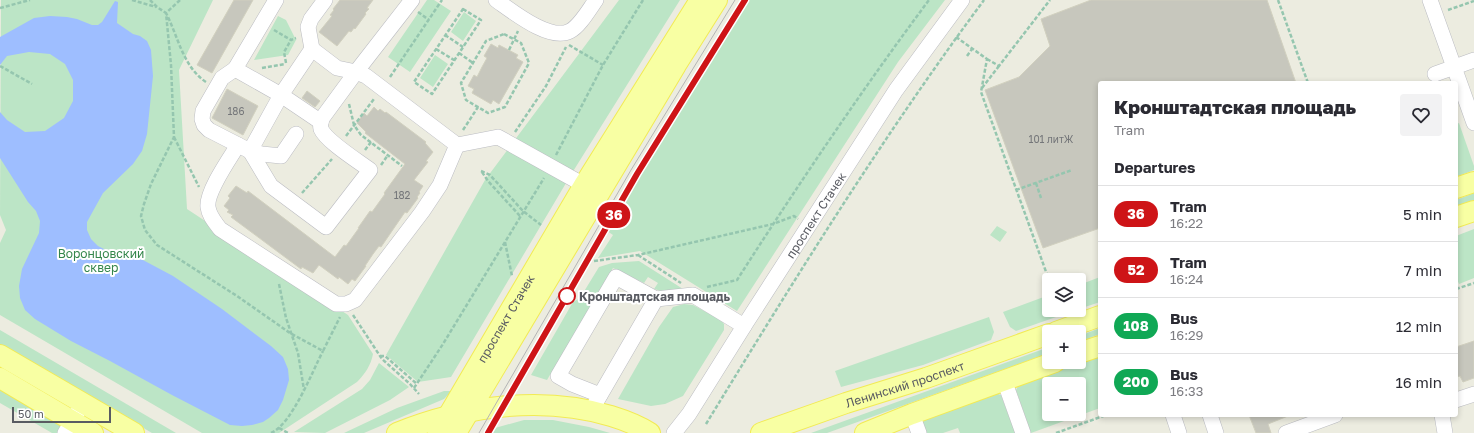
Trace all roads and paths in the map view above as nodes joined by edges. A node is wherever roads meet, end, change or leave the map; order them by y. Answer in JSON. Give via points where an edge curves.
{"nodes":[{"id":1,"x":30,"y":0,"type":"edge"},
{"id":2,"x":132,"y":0,"type":"edge"},
{"id":3,"x":180,"y":0,"type":"edge"},
{"id":4,"x":276,"y":0,"type":"edge"},
{"id":5,"x":325,"y":0,"type":"edge"},
{"id":6,"x":442,"y":0,"type":"edge"},
{"id":7,"x":496,"y":0,"type":"edge"},
{"id":8,"x":596,"y":0,"type":"edge"},
{"id":9,"x":643,"y":0,"type":"edge"},
{"id":10,"x":700,"y":0,"type":"edge"},
{"id":11,"x":717,"y":0,"type":"edge"},
{"id":12,"x":930,"y":0,"type":"edge"},
{"id":13,"x":962,"y":0,"type":"edge"},
{"id":14,"x":984,"y":0,"type":"edge"},
{"id":15,"x":1050,"y":0,"type":"edge"},
{"id":16,"x":1278,"y":0,"type":"edge"},
{"id":17,"x":1430,"y":0,"type":"edge"},
{"id":18,"x":1474,"y":1,"type":"edge"},
{"id":19,"x":415,"y":6,"type":"edge"},
{"id":20,"x":157,"y":7,"type":"dead end"},
{"id":21,"x":0,"y":8,"type":"edge"},
{"id":22,"x":1435,"y":15,"type":"junction"},
{"id":23,"x":429,"y":20,"type":"junction"},
{"id":24,"x":262,"y":23,"type":"junction"},
{"id":25,"x":571,"y":31,"type":"junction"},
{"id":26,"x":517,"y":33,"type":"dead end"},
{"id":27,"x":445,"y":35,"type":"junction"},
{"id":28,"x":956,"y":37,"type":"junction"},
{"id":29,"x":514,"y":39,"type":"junction"},
{"id":30,"x":291,"y":40,"type":"junction"},
{"id":31,"x":463,"y":47,"type":"junction"},
{"id":32,"x":572,"y":47,"type":"dead end"},
{"id":33,"x":309,"y":48,"type":"junction"},
{"id":34,"x":436,"y":49,"type":"junction"},
{"id":35,"x":972,"y":49,"type":"junction"},
{"id":36,"x":509,"y":50,"type":"dead end"},
{"id":37,"x":458,"y":54,"type":"junction"},
{"id":38,"x":967,"y":56,"type":"dead end"},
{"id":39,"x":987,"y":59,"type":"junction"},
{"id":40,"x":454,"y":60,"type":"junction"},
{"id":41,"x":1474,"y":60,"type":"edge"},
{"id":42,"x":474,"y":63,"type":"junction"},
{"id":43,"x":286,"y":64,"type":"junction"},
{"id":44,"x":603,"y":65,"type":"junction"},
{"id":45,"x":0,"y":66,"type":"edge"},
{"id":46,"x":999,"y":66,"type":"junction"},
{"id":47,"x":1454,"y":68,"type":"junction"},
{"id":48,"x":238,"y":71,"type":"junction"},
{"id":49,"x":356,"y":72,"type":"junction"},
{"id":50,"x":1435,"y":74,"type":"dead end"},
{"id":51,"x":388,"y":80,"type":"dead end"},
{"id":52,"x":1307,"y":81,"type":"edge"},
{"id":53,"x":32,"y":84,"type":"dead end"},
{"id":54,"x":345,"y":87,"type":"junction"},
{"id":55,"x":216,"y":88,"type":"junction"},
{"id":56,"x":982,"y":89,"type":"junction"},
{"id":57,"x":281,"y":95,"type":"junction"},
{"id":58,"x":370,"y":105,"type":"dead end"},
{"id":59,"x":478,"y":107,"type":"junction"},
{"id":60,"x":321,"y":122,"type":"junction"},
{"id":61,"x":1474,"y":123,"type":"edge"},
{"id":62,"x":354,"y":125,"type":"junction"},
{"id":63,"x":296,"y":134,"type":"dead end"},
{"id":64,"x":174,"y":137,"type":"dead end"},
{"id":65,"x":459,"y":140,"type":"junction"},
{"id":66,"x":371,"y":142,"type":"junction"},
{"id":67,"x":508,"y":142,"type":"junction"},
{"id":68,"x":244,"y":148,"type":"junction"},
{"id":69,"x":340,"y":148,"type":"junction"},
{"id":70,"x":363,"y":153,"type":"dead end"},
{"id":71,"x":388,"y":156,"type":"junction"},
{"id":72,"x":380,"y":166,"type":"dead end"},
{"id":73,"x":402,"y":166,"type":"dead end"},
{"id":74,"x":550,"y":167,"type":"junction"},
{"id":75,"x":1072,"y":170,"type":"dead end"},
{"id":76,"x":1474,"y":182,"type":"edge"},
{"id":77,"x":1036,"y":183,"type":"junction"},
{"id":78,"x":584,"y":186,"type":"junction"},
{"id":79,"x":1458,"y":187,"type":"edge"},
{"id":80,"x":1016,"y":190,"type":"junction"},
{"id":81,"x":1041,"y":198,"type":"dead end"},
{"id":82,"x":294,"y":203,"type":"junction"},
{"id":83,"x":207,"y":206,"type":"junction"},
{"id":84,"x":523,"y":211,"type":"junction"},
{"id":85,"x":1474,"y":211,"type":"edge"},
{"id":86,"x":521,"y":216,"type":"junction"},
{"id":87,"x":1458,"y":216,"type":"edge"},
{"id":88,"x":796,"y":217,"type":"dead end"},
{"id":89,"x":773,"y":224,"type":"junction"},
{"id":90,"x":545,"y":229,"type":"dead end"},
{"id":91,"x":505,"y":241,"type":"junction"},
{"id":92,"x":594,"y":261,"type":"dead end"},
{"id":93,"x":274,"y":264,"type":"junction"},
{"id":94,"x":1046,"y":273,"type":"edge"},
{"id":95,"x":513,"y":282,"type":"dead end"},
{"id":96,"x":1474,"y":283,"type":"edge"},
{"id":97,"x":1458,"y":287,"type":"edge"},
{"id":98,"x":700,"y":289,"type":"dead end"},
{"id":99,"x":656,"y":299,"type":"junction"},
{"id":100,"x":1098,"y":317,"type":"edge"},
{"id":101,"x":1075,"y":325,"type":"edge"},
{"id":102,"x":744,"y":326,"type":"junction"},
{"id":103,"x":1042,"y":337,"type":"edge"},
{"id":104,"x":1098,"y":347,"type":"edge"},
{"id":105,"x":323,"y":351,"type":"dead end"},
{"id":106,"x":1086,"y":351,"type":"edge"},
{"id":107,"x":0,"y":355,"type":"edge"},
{"id":108,"x":379,"y":356,"type":"dead end"},
{"id":109,"x":382,"y":360,"type":"dead end"},
{"id":110,"x":1042,"y":367,"type":"edge"},
{"id":111,"x":0,"y":378,"type":"edge"},
{"id":112,"x":1004,"y":380,"type":"junction"},
{"id":113,"x":417,"y":384,"type":"junction"},
{"id":114,"x":414,"y":388,"type":"junction"},
{"id":115,"x":304,"y":390,"type":"junction"},
{"id":116,"x":419,"y":394,"type":"dead end"},
{"id":117,"x":1474,"y":394,"type":"edge"},
{"id":118,"x":1458,"y":399,"type":"edge"},
{"id":119,"x":83,"y":403,"type":"junction"},
{"id":120,"x":596,"y":403,"type":"junction"},
{"id":121,"x":468,"y":412,"type":"junction"},
{"id":122,"x":912,"y":414,"type":"junction"},
{"id":123,"x":1100,"y":417,"type":"edge"},
{"id":124,"x":1174,"y":417,"type":"edge"},
{"id":125,"x":1211,"y":417,"type":"edge"},
{"id":126,"x":1330,"y":417,"type":"edge"},
{"id":127,"x":1442,"y":417,"type":"edge"},
{"id":128,"x":706,"y":424,"type":"dead end"},
{"id":129,"x":69,"y":427,"type":"edge"},
{"id":130,"x":447,"y":427,"type":"edge"},
{"id":131,"x":279,"y":428,"type":"junction"},
{"id":132,"x":93,"y":433,"type":"edge"},
{"id":133,"x":134,"y":433,"type":"edge"},
{"id":134,"x":271,"y":433,"type":"edge"},
{"id":135,"x":288,"y":433,"type":"edge"},
{"id":136,"x":397,"y":433,"type":"edge"},
{"id":137,"x":650,"y":433,"type":"edge"},
{"id":138,"x":674,"y":433,"type":"edge"},
{"id":139,"x":761,"y":433,"type":"edge"},
{"id":140,"x":865,"y":433,"type":"edge"},
{"id":141,"x":919,"y":433,"type":"edge"},
{"id":142,"x":1023,"y":433,"type":"edge"},
{"id":143,"x":1056,"y":433,"type":"edge"},
{"id":144,"x":1179,"y":433,"type":"edge"},
{"id":145,"x":1216,"y":433,"type":"edge"},
{"id":146,"x":1286,"y":433,"type":"edge"},
{"id":147,"x":1445,"y":433,"type":"edge"}],
"edges":[{"from":1,"to":21,"type":"path"},
{"from":2,"to":20,"type":"path"},
{"from":3,"to":55,"type":"path","via":[[166,13],[188,64],[199,77]]},
{"from":4,"to":24,"type":"street"},
{"from":5,"to":33,"type":"street","via":[[308,27]]},
{"from":6,"to":23,"type":"path"},
{"from":7,"to":25,"type":"street","via":[[524,20],[549,32],[559,34]]},
{"from":8,"to":25,"type":"street"},
{"from":9,"to":44,"type":"path"},
{"from":10,"to":78,"type":"main road","name":"проспект Стачек"},
{"from":11,"to":121,"type":"main road","name":"проспект Стачек"},
{"from":12,"to":89,"type":"path","via":[[883,62]]},
{"from":13,"to":102,"type":"street","name":"проспект Стачек","via":[[896,90]]},
{"from":14,"to":28,"type":"path"},
{"from":15,"to":46,"type":"path"},
{"from":16,"to":52,"type":"path"},
{"from":17,"to":22,"type":"street"},
{"from":18,"to":22,"type":"path"},
{"from":19,"to":23,"type":"path"},
{"from":19,"to":49,"type":"street"},
{"from":22,"to":47,"type":"street"},
{"from":23,"to":51,"type":"path"},
{"from":24,"to":30,"type":"path"},
{"from":24,"to":48,"type":"street"},
{"from":25,"to":67,"type":"path","via":[[546,86]]},
{"from":26,"to":29,"type":"path"},
{"from":27,"to":31,"type":"path"},
{"from":27,"to":31,"type":"path","via":[[463,8],[481,20]]},
{"from":27,"to":34,"type":"path"},
{"from":28,"to":35,"type":"path"},
{"from":28,"to":128,"type":"path","via":[[825,234]]},
{"from":29,"to":36,"type":"path"},
{"from":29,"to":42,"type":"path","via":[[504,34],[486,40]]},
{"from":29,"to":59,"type":"path","via":[[521,43],[529,63],[505,106],[488,113]]},
{"from":30,"to":33,"type":"path"},
{"from":30,"to":43,"type":"path","via":[[284,52]]},
{"from":31,"to":37,"type":"path"},
{"from":32,"to":44,"type":"path"},
{"from":33,"to":43,"type":"path"},
{"from":33,"to":49,"type":"street","via":[[337,68]]},
{"from":33,"to":57,"type":"street"},
{"from":34,"to":40,"type":"path"},
{"from":34,"to":40,"type":"path","via":[[414,82],[432,94]]},
{"from":35,"to":38,"type":"path"},
{"from":35,"to":39,"type":"path"},
{"from":37,"to":40,"type":"path"},
{"from":37,"to":42,"type":"path"},
{"from":39,"to":46,"type":"path"},
{"from":39,"to":56,"type":"path"},
{"from":41,"to":47,"type":"street"},
{"from":42,"to":59,"type":"path","via":[[461,83],[466,100]]},
{"from":43,"to":48,"type":"path"},
{"from":44,"to":74,"type":"path"},
{"from":45,"to":53,"type":"path"},
{"from":46,"to":56,"type":"path"},
{"from":47,"to":50,"type":"street"},
{"from":47,"to":61,"type":"street"},
{"from":48,"to":55,"type":"street","via":[[222,78]]},
{"from":48,"to":57,"type":"street"},
{"from":49,"to":54,"type":"street"},
{"from":49,"to":65,"type":"street","via":[[366,76]]},
{"from":54,"to":60,"type":"street"},
{"from":54,"to":62,"type":"path"},
{"from":55,"to":68,"type":"street","via":[[203,111],[204,125]]},
{"from":56,"to":80,"type":"path"},
{"from":57,"to":60,"type":"street"},
{"from":57,"to":68,"type":"street"},
{"from":58,"to":62,"type":"path"},
{"from":59,"to":65,"type":"path"},
{"from":60,"to":69,"type":"street","via":[[321,128],[326,136]]},
{"from":62,"to":66,"type":"path","via":[[361,135]]},
{"from":62,"to":69,"type":"path"},
{"from":63,"to":68,"type":"street","via":[[281,156],[262,154]]},
{"from":64,"to":83,"type":"path"},
{"from":65,"to":67,"type":"street","via":[[498,137]]},
{"from":65,"to":93,"type":"street","via":[[440,185],[356,300],[336,304]]},
{"from":66,"to":70,"type":"path"},
{"from":66,"to":71,"type":"path"},
{"from":67,"to":74,"type":"street"},
{"from":68,"to":82,"type":"street","via":[[271,186]]},
{"from":68,"to":83,"type":"street","via":[[210,192]]},
{"from":69,"to":82,"type":"path"},
{"from":69,"to":82,"type":"street","via":[[370,170],[326,227]]},
{"from":71,"to":72,"type":"path"},
{"from":71,"to":73,"type":"path"},
{"from":74,"to":78,"type":"street"},
{"from":74,"to":84,"type":"path"},
{"from":75,"to":77,"type":"path"},
{"from":76,"to":79,"type":"main road"},
{"from":77,"to":80,"type":"path"},
{"from":77,"to":81,"type":"path"},
{"from":78,"to":130,"type":"main road","name":"проспект Стачек"},
{"from":80,"to":94,"type":"path"},
{"from":83,"to":93,"type":"street","via":[[220,229]]},
{"from":84,"to":86,"type":"path"},
{"from":84,"to":86,"type":"path","via":[[490,175],[481,171]]},
{"from":84,"to":90,"type":"path"},
{"from":85,"to":87,"type":"main road"},
{"from":86,"to":91,"type":"path"},
{"from":88,"to":89,"type":"path"},
{"from":89,"to":92,"type":"path","via":[[638,255]]},
{"from":89,"to":98,"type":"path","via":[[736,280]]},
{"from":91,"to":95,"type":"path"},
{"from":91,"to":113,"type":"path"},
{"from":93,"to":115,"type":"path","via":[[286,318],[298,354]]},
{"from":96,"to":97,"type":"path"},
{"from":99,"to":102,"type":"street","via":[[693,295]]},
{"from":99,"to":120,"type":"street"},
{"from":99,"to":120,"type":"street","via":[[616,277],[558,376]]},
{"from":100,"to":101,"type":"main road"},
{"from":102,"to":138,"type":"street","name":"проспект Стачек","via":[[689,414]]},
{"from":103,"to":139,"type":"main road","name":"Ленинский проспект"},
{"from":104,"to":106,"type":"main road"},
{"from":105,"to":115,"type":"path"},
{"from":107,"to":119,"type":"main road"},
{"from":108,"to":113,"type":"path","via":[[385,356]]},
{"from":109,"to":114,"type":"path"},
{"from":110,"to":112,"type":"main road"},
{"from":111,"to":129,"type":"main road"},
{"from":112,"to":122,"type":"main road"},
{"from":112,"to":142,"type":"street"},
{"from":113,"to":114,"type":"path"},
{"from":114,"to":116,"type":"path"},
{"from":115,"to":131,"type":"path"},
{"from":117,"to":118,"type":"street"},
{"from":119,"to":129,"type":"street"},
{"from":119,"to":133,"type":"main road"},
{"from":120,"to":121,"type":"main road","via":[[525,405]]},
{"from":120,"to":137,"type":"main road"},
{"from":121,"to":130,"type":"main road"},
{"from":122,"to":140,"type":"main road"},
{"from":122,"to":141,"type":"street"},
{"from":123,"to":143,"type":"path"},
{"from":124,"to":144,"type":"street"},
{"from":125,"to":145,"type":"street"},
{"from":126,"to":146,"type":"street"},
{"from":127,"to":147,"type":"street"},
{"from":129,"to":132,"type":"main road"},
{"from":130,"to":136,"type":"main road"},
{"from":131,"to":134,"type":"path"},
{"from":131,"to":135,"type":"path"}]}
